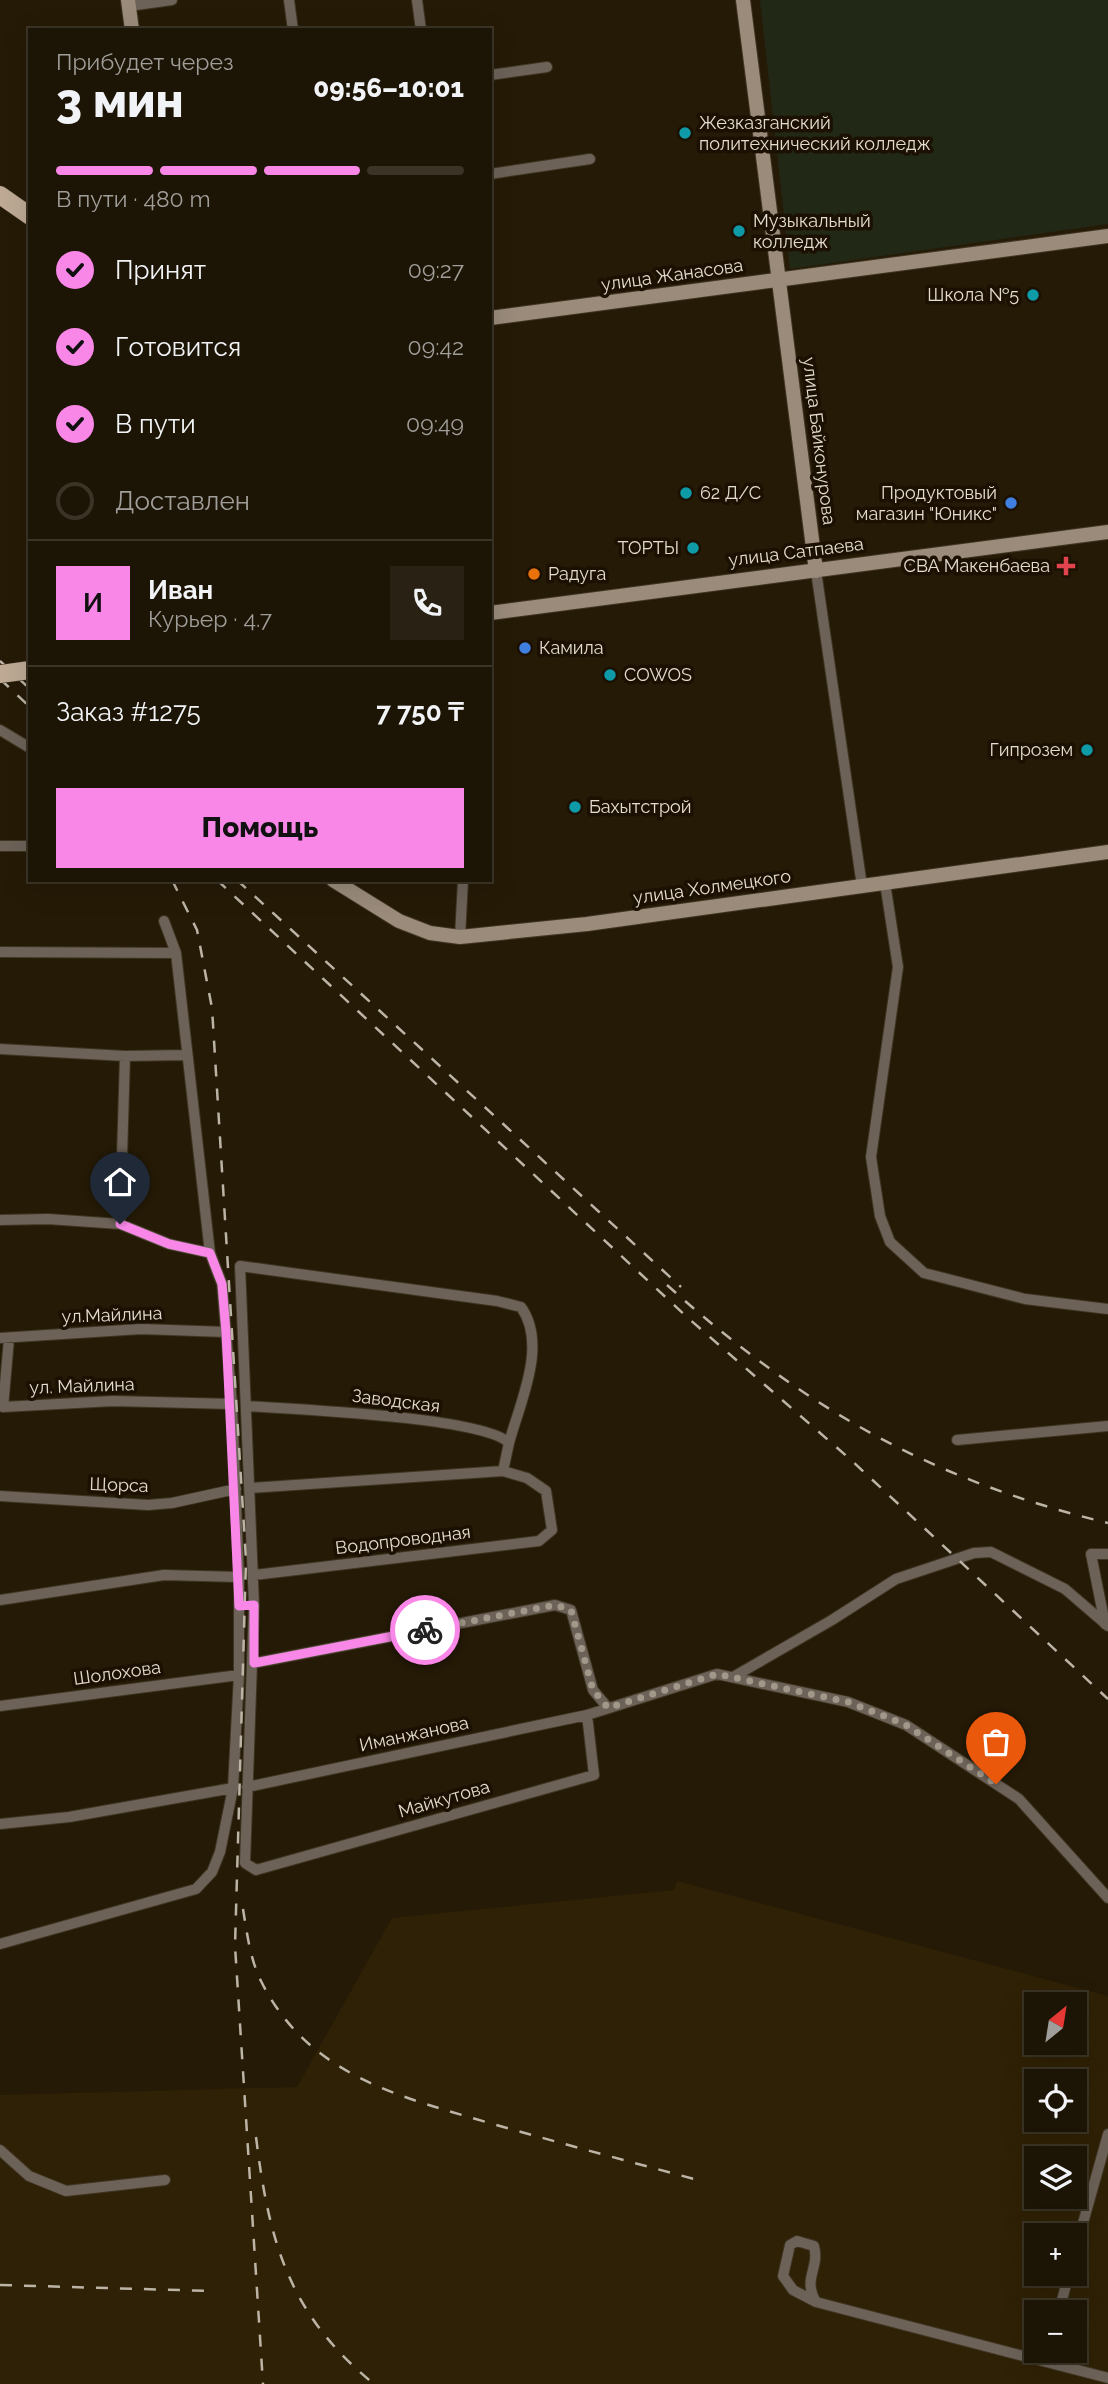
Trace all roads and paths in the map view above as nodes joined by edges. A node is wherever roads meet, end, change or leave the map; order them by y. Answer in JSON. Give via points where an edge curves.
{"nodes":[{"id":1,"x":172,"y":0,"type":"edge"},
{"id":2,"x":289,"y":0,"type":"edge"},
{"id":3,"x":417,"y":0,"type":"edge"},
{"id":4,"x":743,"y":0,"type":"edge"},
{"id":5,"x":128,"y":3,"type":"edge"},
{"id":6,"x":132,"y":28,"type":"edge"},
{"id":7,"x":293,"y":28,"type":"edge"},
{"id":8,"x":421,"y":28,"type":"edge"},
{"id":9,"x":547,"y":67,"type":"dead end"},
{"id":10,"x":492,"y":75,"type":"edge"},
{"id":11,"x":590,"y":159,"type":"dead end"},
{"id":12,"x":492,"y":174,"type":"edge"},
{"id":13,"x":0,"y":195,"type":"edge"},
{"id":14,"x":28,"y":215,"type":"edge"},
{"id":15,"x":1108,"y":236,"type":"edge"},
{"id":16,"x":780,"y":280,"type":"junction"},
{"id":17,"x":492,"y":318,"type":"edge"},
{"id":18,"x":1108,"y":532,"type":"edge"},
{"id":19,"x":816,"y":570,"type":"junction"},
{"id":20,"x":492,"y":613,"type":"edge"},
{"id":21,"x":28,"y":670,"type":"edge"},
{"id":22,"x":0,"y":674,"type":"edge"},
{"id":23,"x":0,"y":730,"type":"edge"},
{"id":24,"x":28,"y":747,"type":"edge"},
{"id":25,"x":0,"y":846,"type":"edge"},
{"id":26,"x":28,"y":846,"type":"edge"},
{"id":27,"x":1108,"y":852,"type":"edge"},
{"id":28,"x":336,"y":882,"type":"edge"},
{"id":29,"x":463,"y":882,"type":"edge"},
{"id":30,"x":885,"y":883,"type":"junction"},
{"id":31,"x":862,"y":886,"type":"junction"},
{"id":32,"x":164,"y":921,"type":"dead end"},
{"id":33,"x":460,"y":937,"type":"junction"},
{"id":34,"x":0,"y":952,"type":"edge"},
{"id":35,"x":176,"y":953,"type":"junction"},
{"id":36,"x":0,"y":1049,"type":"edge"},
{"id":37,"x":187,"y":1055,"type":"junction"},
{"id":38,"x":125,"y":1056,"type":"junction"},
{"id":39,"x":0,"y":1220,"type":"edge"},
{"id":40,"x":120,"y":1224,"type":"junction"},
{"id":41,"x":210,"y":1253,"type":"junction"},
{"id":42,"x":1108,"y":1309,"type":"edge"},
{"id":43,"x":226,"y":1332,"type":"junction"},
{"id":44,"x":5,"y":1338,"type":"edge"},
{"id":45,"x":232,"y":1404,"type":"junction"},
{"id":46,"x":246,"y":1406,"type":"junction"},
{"id":47,"x":1108,"y":1426,"type":"edge"},
{"id":48,"x":957,"y":1440,"type":"dead end"},
{"id":49,"x":509,"y":1443,"type":"junction"},
{"id":50,"x":503,"y":1471,"type":"junction"},
{"id":51,"x":249,"y":1488,"type":"junction"},
{"id":52,"x":236,"y":1489,"type":"junction"},
{"id":53,"x":0,"y":1496,"type":"edge"},
{"id":54,"x":1108,"y":1554,"type":"edge"},
{"id":55,"x":254,"y":1575,"type":"junction"},
{"id":56,"x":239,"y":1577,"type":"junction"},
{"id":57,"x":0,"y":1600,"type":"edge"},
{"id":58,"x":254,"y":1605,"type":"junction"},
{"id":59,"x":239,"y":1606,"type":"junction"},
{"id":60,"x":1107,"y":1625,"type":"edge"},
{"id":61,"x":254,"y":1663,"type":"junction"},
{"id":62,"x":239,"y":1675,"type":"junction"},
{"id":63,"x":733,"y":1677,"type":"junction"},
{"id":64,"x":0,"y":1706,"type":"edge"},
{"id":65,"x":608,"y":1708,"type":"junction"},
{"id":66,"x":587,"y":1715,"type":"junction"},
{"id":67,"x":247,"y":1787,"type":"junction"},
{"id":68,"x":233,"y":1788,"type":"junction"},
{"id":69,"x":0,"y":1824,"type":"edge"},
{"id":70,"x":1108,"y":1898,"type":"edge"},
{"id":71,"x":0,"y":1944,"type":"edge"},
{"id":72,"x":1108,"y":2134,"type":"edge"},
{"id":73,"x":0,"y":2150,"type":"edge"},
{"id":74,"x":165,"y":2180,"type":"dead end"},
{"id":75,"x":1083,"y":2223,"type":"edge"},
{"id":76,"x":816,"y":2302,"type":"junction"},
{"id":77,"x":1024,"y":2351,"type":"edge"},
{"id":78,"x":1066,"y":2363,"type":"edge"},
{"id":79,"x":1108,"y":2378,"type":"edge"}],
"edges":[{"from":1,"to":5,"type":"street"},
{"from":2,"to":7,"type":"street"},
{"from":3,"to":8,"type":"street"},
{"from":4,"to":16,"type":"street","name":"улица Байконурова"},
{"from":5,"to":6,"type":"street"},
{"from":9,"to":10,"type":"street"},
{"from":11,"to":12,"type":"street"},
{"from":13,"to":14,"type":"main road"},
{"from":15,"to":16,"type":"street","name":"улица Жанасова"},
{"from":16,"to":17,"type":"street","name":"улица Жанасова"},
{"from":16,"to":19,"type":"street","name":"улица Байконурова"},
{"from":18,"to":19,"type":"street","name":"улица Сатпаева"},
{"from":19,"to":20,"type":"street","name":"улица Сатпаева"},
{"from":19,"to":31,"type":"street","name":"улица Байконурова"},
{"from":21,"to":22,"type":"main road","bridge":true},
{"from":23,"to":24,"type":"street"},
{"from":25,"to":26,"type":"street"},
{"from":27,"to":30,"type":"street","name":"улица Холмецкого"},
{"from":28,"to":33,"type":"street","name":"улица Холмецкого","via":[[399,921],[430,933]]},
{"from":29,"to":33,"type":"street"},
{"from":30,"to":31,"type":"street","name":"улица Холмецкого"},
{"from":30,"to":42,"type":"street","via":[[898,967],[871,1157],[880,1216],[890,1242],[924,1273],[1025,1299]]},
{"from":31,"to":33,"type":"street","name":"улица Холмецкого"},
{"from":32,"to":35,"type":"street"},
{"from":34,"to":35,"type":"street"},
{"from":35,"to":37,"type":"street"},
{"from":36,"to":38,"type":"street"},
{"from":37,"to":38,"type":"street"},
{"from":37,"to":41,"type":"street"},
{"from":38,"to":40,"type":"street"},
{"from":39,"to":40,"type":"street"},
{"from":40,"to":41,"type":"street","via":[[169,1244]]},
{"from":41,"to":43,"type":"street","via":[[222,1284]]},
{"from":43,"to":44,"type":"street","name":"ул.Майлина","via":[[141,1329]]},
{"from":43,"to":45,"type":"street"},
{"from":44,"to":45,"type":"street","name":"ул. Майлина","via":[[3,1407],[113,1401]]},
{"from":45,"to":52,"type":"street"},
{"from":46,"to":49,"type":"street","name":"Заводская","via":[[377,1414],[492,1432]]},
{"from":46,"to":49,"type":"street","via":[[240,1266],[521,1307],[530,1320],[533,1353]]},
{"from":46,"to":51,"type":"street"},
{"from":47,"to":48,"type":"street"},
{"from":49,"to":50,"type":"street"},
{"from":50,"to":51,"type":"street"},
{"from":50,"to":55,"type":"street","name":"Водопроводная","via":[[527,1478],[546,1492],[552,1530],[539,1541]]},
{"from":51,"to":55,"type":"street"},
{"from":52,"to":53,"type":"street","name":"Щорса","via":[[148,1505]]},
{"from":52,"to":56,"type":"street"},
{"from":54,"to":60,"type":"street","via":[[1091,1554]]},
{"from":55,"to":58,"type":"street"},
{"from":56,"to":57,"type":"street","via":[[164,1575]]},
{"from":56,"to":59,"type":"street"},
{"from":58,"to":59,"type":"street"},
{"from":58,"to":61,"type":"street"},
{"from":59,"to":62,"type":"street"},
{"from":60,"to":63,"type":"street","via":[[1055,1584],[991,1552],[974,1553],[896,1578]]},
{"from":61,"to":65,"type":"street","via":[[555,1605],[571,1610],[593,1690]]},
{"from":61,"to":67,"type":"street"},
{"from":62,"to":64,"type":"street","name":"Шолохова"},
{"from":62,"to":68,"type":"street"},
{"from":63,"to":65,"type":"street","name":"Иманжанова","via":[[717,1674]]},
{"from":63,"to":70,"type":"street","via":[[848,1702],[906,1725],[1019,1799]]},
{"from":65,"to":66,"type":"street","name":"Иманжанова"},
{"from":66,"to":67,"type":"street","name":"Иманжанова"},
{"from":66,"to":67,"type":"street","name":"Майкутова","via":[[594,1775],[256,1870],[246,1863]]},
{"from":68,"to":69,"type":"street","via":[[69,1817]]},
{"from":68,"to":71,"type":"street","via":[[220,1852],[212,1872],[196,1889]]},
{"from":72,"to":75,"type":"street"},
{"from":73,"to":74,"type":"street","via":[[29,2176],[65,2191]]},
{"from":76,"to":76,"type":"street","via":[[793,2290],[783,2276],[790,2245],[797,2241],[814,2246],[808,2285]]},
{"from":76,"to":77,"type":"street"},
{"from":78,"to":79,"type":"street"}]}
